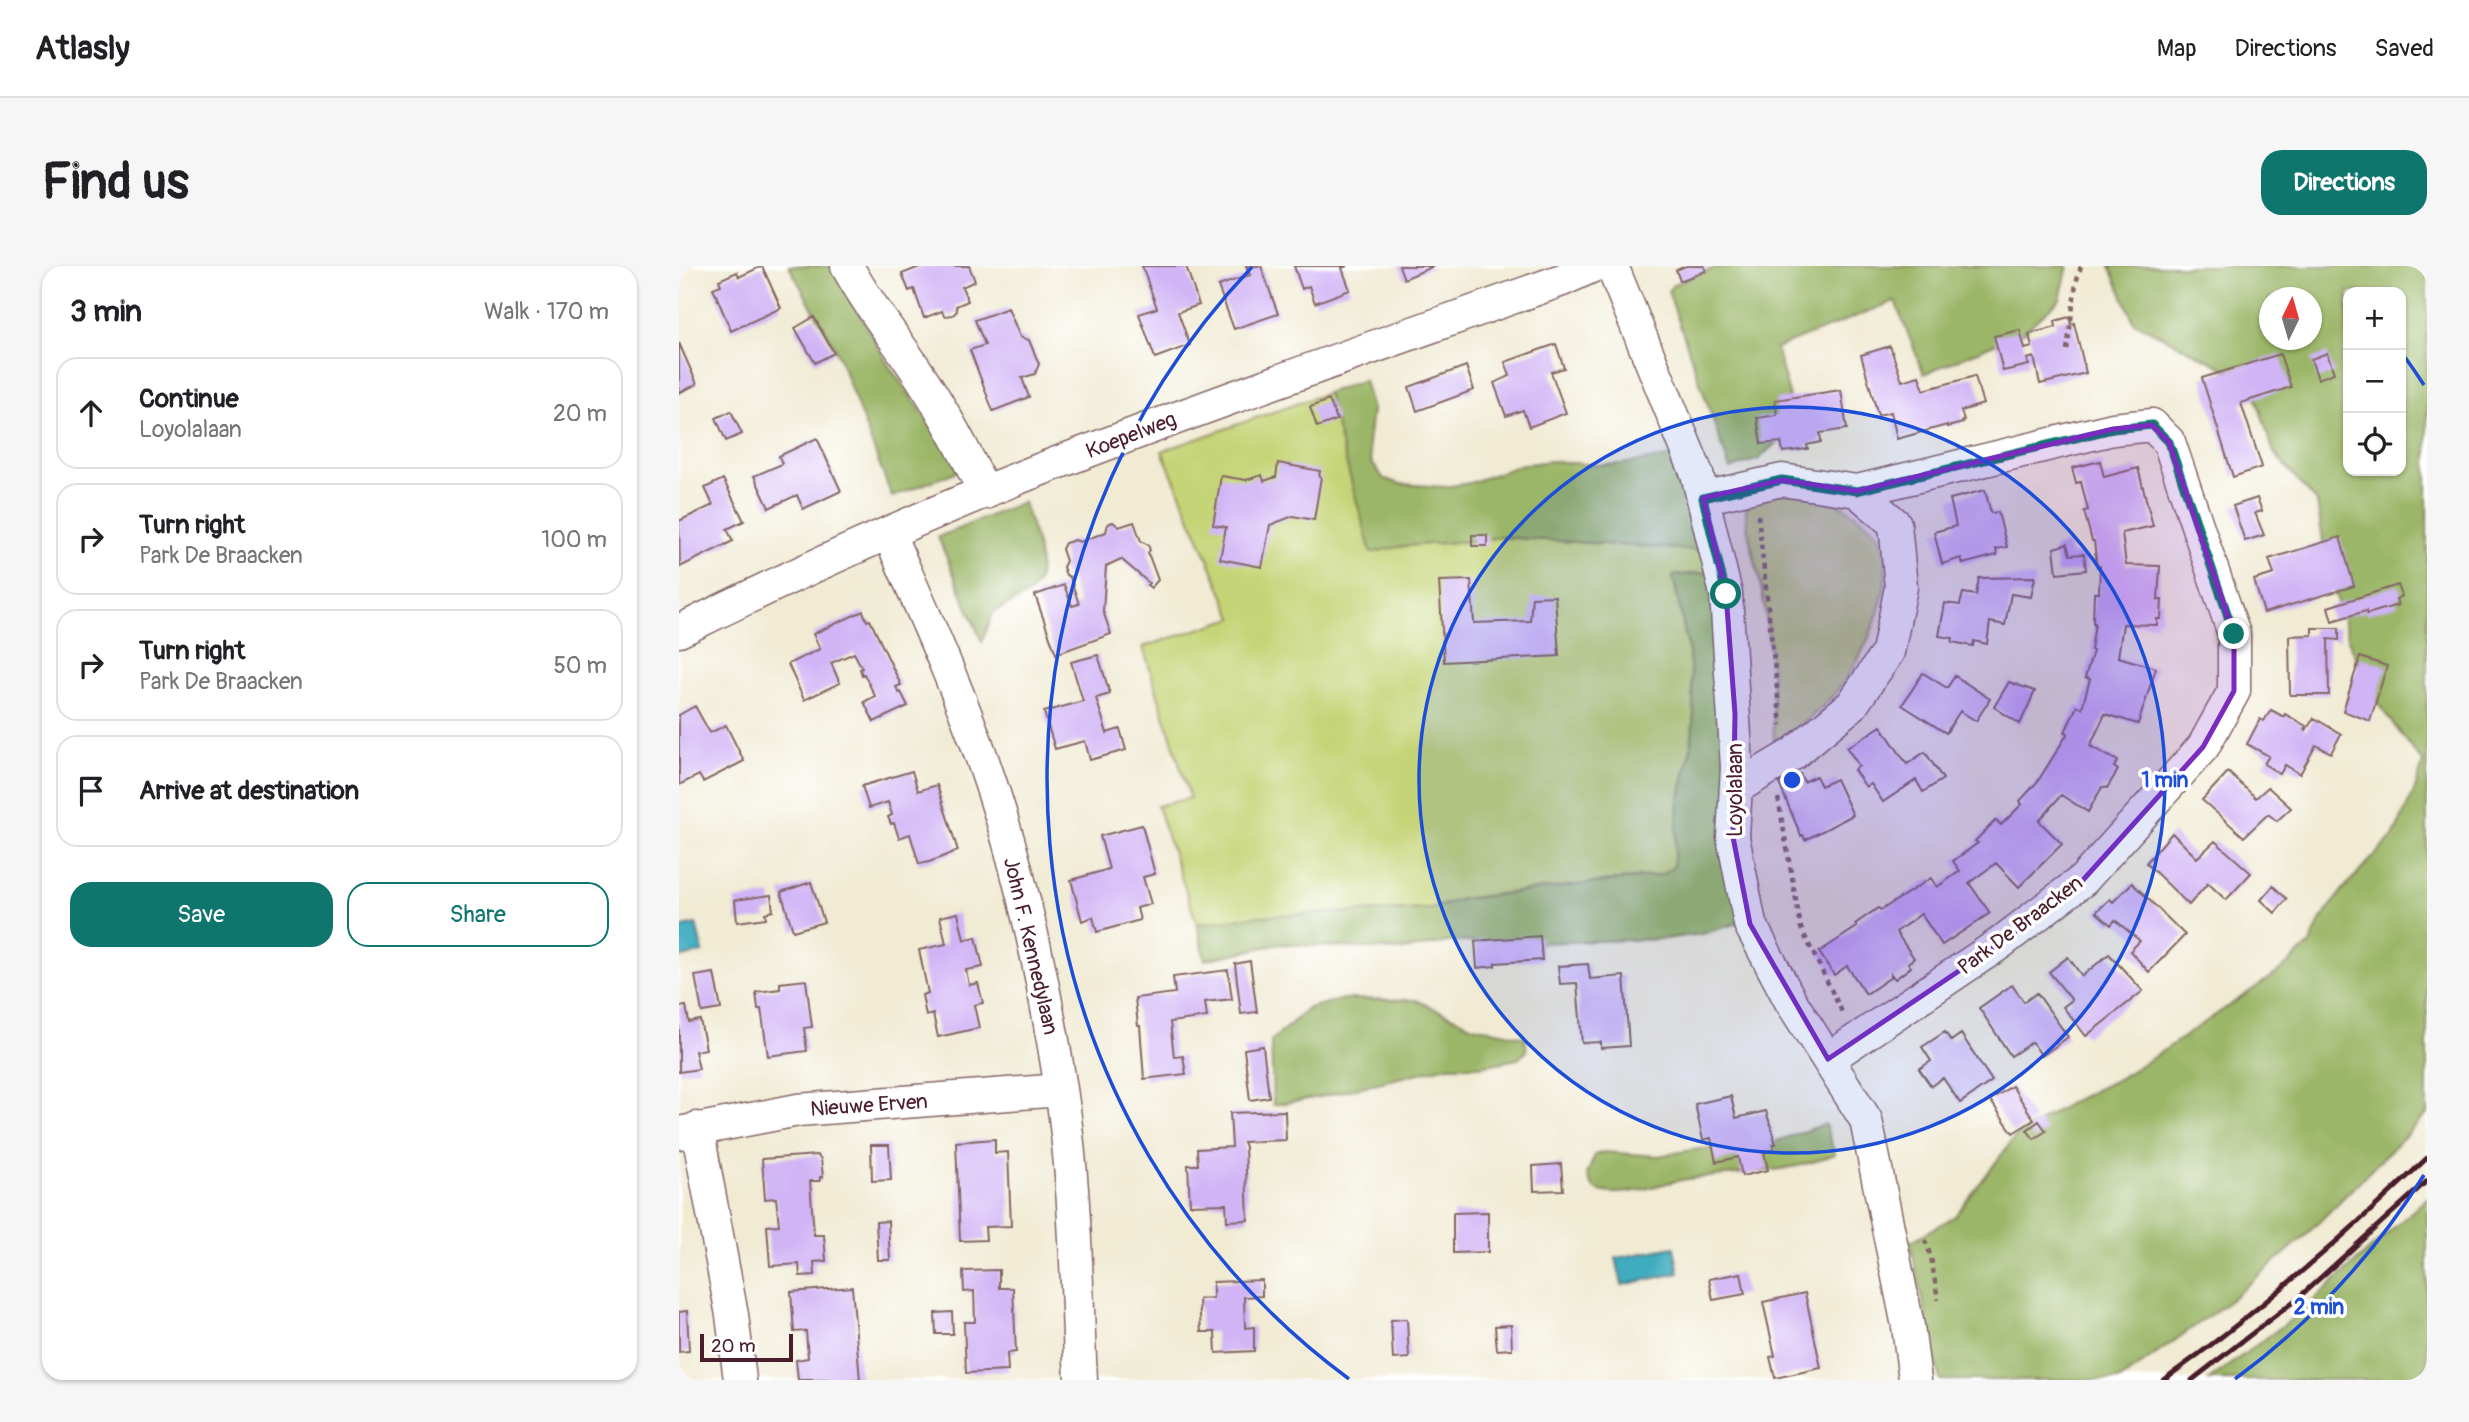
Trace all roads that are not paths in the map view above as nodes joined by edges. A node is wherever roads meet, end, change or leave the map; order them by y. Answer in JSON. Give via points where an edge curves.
{"nodes":[{"id":1,"x":847,"y":266,"type":"edge"},
{"id":2,"x":1593,"y":266,"type":"edge"},
{"id":3,"x":1612,"y":266,"type":"edge"},
{"id":4,"x":1857,"y":491,"type":"junction"},
{"id":5,"x":985,"y":493,"type":"junction"},
{"id":6,"x":1703,"y":498,"type":"junction"},
{"id":7,"x":890,"y":534,"type":"junction"},
{"id":8,"x":679,"y":631,"type":"edge"},
{"id":9,"x":1736,"y":788,"type":"junction"},
{"id":10,"x":1828,"y":1059,"type":"junction"},
{"id":11,"x":1061,"y":1090,"type":"junction"},
{"id":12,"x":688,"y":1130,"type":"edge"},
{"id":13,"x":740,"y":1380,"type":"edge"},
{"id":14,"x":1081,"y":1380,"type":"edge"},
{"id":15,"x":1915,"y":1380,"type":"edge"}],
"edges":[{"from":1,"to":5,"type":"street","via":[[922,378]]},
{"from":2,"to":5,"type":"street","name":"Koepelweg"},
{"from":3,"to":6,"type":"street","name":"Loyolalaan"},
{"from":4,"to":6,"type":"street","name":"Park De Braacken","via":[[1782,480]]},
{"from":4,"to":9,"type":"street","via":[[1895,523],[1901,587],[1888,652],[1852,705],[1793,754]]},
{"from":4,"to":10,"type":"street","name":"Park De Braacken","via":[[2113,429],[2152,425],[2169,442],[2234,634],[2234,691],[2203,747],[2083,880],[1999,944]]},
{"from":5,"to":7,"type":"street","name":"Koepelweg"},
{"from":6,"to":9,"type":"street","name":"Loyolalaan","via":[[1726,594]]},
{"from":7,"to":8,"type":"street","name":"Koepelweg"},
{"from":7,"to":11,"type":"street","name":"John F. Kennedylaan","via":[[946,663],[1000,815],[1030,928]]},
{"from":9,"to":10,"type":"street","name":"Loyolalaan","via":[[1733,837],[1749,924]]},
{"from":10,"to":15,"type":"street","name":"Loyolalaan","via":[[1866,1120],[1909,1326]]},
{"from":11,"to":12,"type":"street","name":"Nieuwe Erven","via":[[798,1110]]},
{"from":11,"to":14,"type":"street","name":"John F. Kennedylaan"},
{"from":12,"to":13,"type":"street","via":[[732,1315]]}]}
